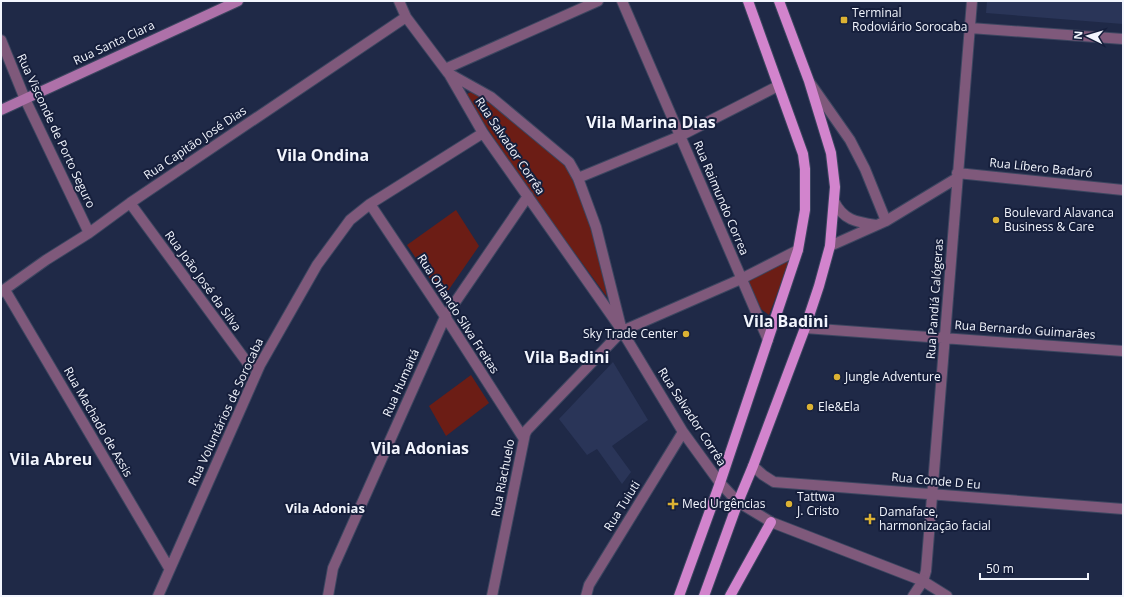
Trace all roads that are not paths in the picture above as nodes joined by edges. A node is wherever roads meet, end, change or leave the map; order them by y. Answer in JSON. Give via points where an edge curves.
{"nodes":[{"id":1,"x":238,"y":1,"type":"edge"},
{"id":2,"x":399,"y":1,"type":"edge"},
{"id":3,"x":598,"y":1,"type":"edge"},
{"id":4,"x":622,"y":1,"type":"edge"},
{"id":5,"x":748,"y":1,"type":"edge"},
{"id":6,"x":779,"y":1,"type":"edge"},
{"id":7,"x":972,"y":1,"type":"edge"},
{"id":8,"x":406,"y":17,"type":"junction"},
{"id":9,"x":970,"y":28,"type":"junction"},
{"id":10,"x":1123,"y":39,"type":"edge"},
{"id":11,"x":1,"y":40,"type":"edge"},
{"id":12,"x":446,"y":71,"type":"junction"},
{"id":13,"x":809,"y":81,"type":"junction"},
{"id":14,"x":472,"y":86,"type":"junction"},
{"id":15,"x":778,"y":86,"type":"junction"},
{"id":16,"x":460,"y":94,"type":"junction"},
{"id":17,"x":25,"y":99,"type":"junction"},
{"id":18,"x":1,"y":110,"type":"edge"},
{"id":19,"x":483,"y":133,"type":"junction"},
{"id":20,"x":680,"y":136,"type":"junction"},
{"id":21,"x":957,"y":176,"type":"junction"},
{"id":22,"x":578,"y":178,"type":"junction"},
{"id":23,"x":1123,"y":190,"type":"edge"},
{"id":24,"x":528,"y":196,"type":"junction"},
{"id":25,"x":834,"y":201,"type":"junction"},
{"id":26,"x":130,"y":203,"type":"junction"},
{"id":27,"x":370,"y":204,"type":"junction"},
{"id":28,"x":886,"y":220,"type":"junction"},
{"id":29,"x":876,"y":225,"type":"junction"},
{"id":30,"x":89,"y":233,"type":"junction"},
{"id":31,"x":830,"y":246,"type":"junction"},
{"id":32,"x":798,"y":250,"type":"junction"},
{"id":33,"x":741,"y":279,"type":"junction"},
{"id":34,"x":3,"y":291,"type":"edge"},
{"id":35,"x":445,"y":317,"type":"junction"},
{"id":36,"x":805,"y":328,"type":"junction"},
{"id":37,"x":622,"y":331,"type":"junction"},
{"id":38,"x":945,"y":337,"type":"junction"},
{"id":39,"x":768,"y":340,"type":"junction"},
{"id":40,"x":1123,"y":351,"type":"edge"},
{"id":41,"x":260,"y":365,"type":"junction"},
{"id":42,"x":683,"y":432,"type":"junction"},
{"id":43,"x":524,"y":439,"type":"junction"},
{"id":44,"x":753,"y":466,"type":"junction"},
{"id":45,"x":720,"y":483,"type":"junction"},
{"id":46,"x":932,"y":494,"type":"junction"},
{"id":47,"x":738,"y":502,"type":"junction"},
{"id":48,"x":1123,"y":509,"type":"edge"},
{"id":49,"x":771,"y":522,"type":"junction"},
{"id":50,"x":170,"y":568,"type":"junction"},
{"id":51,"x":923,"y":581,"type":"junction"},
{"id":52,"x":158,"y":596,"type":"edge"},
{"id":53,"x":328,"y":596,"type":"edge"},
{"id":54,"x":492,"y":596,"type":"edge"},
{"id":55,"x":586,"y":596,"type":"edge"},
{"id":56,"x":679,"y":596,"type":"edge"},
{"id":57,"x":704,"y":596,"type":"edge"},
{"id":58,"x":730,"y":596,"type":"edge"},
{"id":59,"x":912,"y":596,"type":"edge"},
{"id":60,"x":947,"y":596,"type":"edge"}],
"edges":[{"from":1,"to":17,"type":"main road","name":"Rua Santa Clara"},
{"from":2,"to":8,"type":"street","name":"Rua Salvador Corrêa"},
{"from":3,"to":12,"type":"street"},
{"from":4,"to":20,"type":"street","name":"Rua Raimundo Correa"},
{"from":5,"to":15,"type":"main road"},
{"from":6,"to":13,"type":"main road"},
{"from":7,"to":9,"type":"street","name":"Rua Pandiá Calógeras"},
{"from":8,"to":12,"type":"street","name":"Rua Salvador Corrêa"},
{"from":8,"to":26,"type":"street","name":"Rua Capitão José Dias"},
{"from":9,"to":10,"type":"street"},
{"from":9,"to":21,"type":"street","name":"Rua Pandiá Calógeras"},
{"from":11,"to":17,"type":"street","name":"Rua Visconde de Porto Seguro"},
{"from":12,"to":14,"type":"street","name":"Rua Salvador Corrêa"},
{"from":12,"to":16,"type":"street","name":"Rua Salvador Corrêa"},
{"from":13,"to":25,"type":"main road","via":[[831,153]]},
{"from":13,"to":28,"type":"street","via":[[850,140]]},
{"from":14,"to":16,"type":"street","name":"Rua Salvador Corrêa"},
{"from":14,"to":22,"type":"street","name":"Rua Salvador Corrêa","via":[[491,97],[569,162]]},
{"from":15,"to":20,"type":"street"},
{"from":15,"to":32,"type":"main road","via":[[806,169],[805,210]]},
{"from":16,"to":19,"type":"street","name":"Rua Salvador Corrêa"},
{"from":17,"to":18,"type":"main road","name":"Rua Santa Clara"},
{"from":17,"to":30,"type":"street","name":"Rua Visconde de Porto Seguro"},
{"from":19,"to":24,"type":"street","name":"Rua Salvador Corrêa"},
{"from":19,"to":27,"type":"street","name":"Rua Voluntários de Sorocaba"},
{"from":20,"to":22,"type":"street"},
{"from":20,"to":33,"type":"street","name":"Rua Raimundo Correa"},
{"from":21,"to":23,"type":"street","name":"Rua Líbero Badaró"},
{"from":21,"to":28,"type":"street"},
{"from":21,"to":38,"type":"street","name":"Rua Pandiá Calógeras"},
{"from":22,"to":37,"type":"street","name":"Rua Salvador Corrêa","via":[[596,227]]},
{"from":24,"to":35,"type":"street","name":"Rua Humaitá"},
{"from":24,"to":37,"type":"street","name":"Rua Salvador Corrêa"},
{"from":25,"to":29,"type":"street","via":[[845,217]]},
{"from":25,"to":31,"type":"main road"},
{"from":26,"to":30,"type":"street","name":"Rua Capitão José Dias"},
{"from":26,"to":41,"type":"street","name":"Rua João José da Silva","via":[[249,365]]},
{"from":27,"to":35,"type":"street","name":"Rua Orlando Silva Freitas"},
{"from":27,"to":41,"type":"street","name":"Rua Voluntários de Sorocaba","via":[[350,220],[318,265]]},
{"from":28,"to":29,"type":"street"},
{"from":29,"to":31,"type":"street"},
{"from":30,"to":34,"type":"street","name":"Rua Capitão José Dias"},
{"from":31,"to":36,"type":"main road"},
{"from":32,"to":33,"type":"street"},
{"from":32,"to":39,"type":"main road"},
{"from":33,"to":37,"type":"street"},
{"from":33,"to":39,"type":"street","name":"Rua Raimundo Correa"},
{"from":34,"to":50,"type":"street","name":"Rua Machado de Assis"},
{"from":35,"to":43,"type":"street","name":"Rua Orlando Silva Freitas"},
{"from":35,"to":53,"type":"street","name":"Rua Humaitá","via":[[333,568]]},
{"from":36,"to":38,"type":"street","name":"Rua Bernardo Guimarães"},
{"from":36,"to":44,"type":"main road"},
{"from":37,"to":42,"type":"street","name":"Rua Salvador Corrêa"},
{"from":37,"to":43,"type":"street","name":"Rua Riachuelo","via":[[527,430]]},
{"from":38,"to":40,"type":"street","name":"Rua Bernardo Guimarães"},
{"from":38,"to":46,"type":"street","name":"Rua Pandiá Calógeras"},
{"from":39,"to":45,"type":"main road"},
{"from":41,"to":50,"type":"street","name":"Rua Voluntários de Sorocaba"},
{"from":42,"to":45,"type":"street","name":"Rua Salvador Corrêa"},
{"from":42,"to":55,"type":"street","name":"Rua Tuiuti","via":[[589,585]]},
{"from":43,"to":54,"type":"street","name":"Rua Riachuelo"},
{"from":44,"to":46,"type":"street","name":"Rua Conde D Eu","via":[[774,482]]},
{"from":44,"to":47,"type":"main road"},
{"from":45,"to":47,"type":"street","name":"Rua Salvador Corrêa"},
{"from":45,"to":56,"type":"main road"},
{"from":46,"to":48,"type":"street","name":"Rua Conde D Eu"},
{"from":46,"to":51,"type":"street","name":"Rua Pandiá Calógeras"},
{"from":47,"to":49,"type":"street","name":"Rua Salvador Corrêa"},
{"from":47,"to":57,"type":"main road"},
{"from":49,"to":51,"type":"street","name":"Rua Salvador Corrêa"},
{"from":49,"to":58,"type":"main road"},
{"from":50,"to":52,"type":"street","name":"Rua Voluntários de Sorocaba"},
{"from":51,"to":59,"type":"street","name":"Rua Pandiá Calógeras"},
{"from":51,"to":60,"type":"street","name":"Rua Salvador Corrêa"}]}
